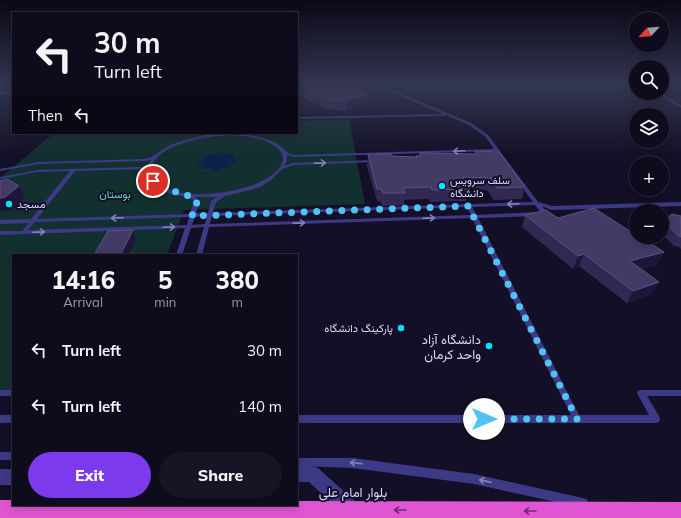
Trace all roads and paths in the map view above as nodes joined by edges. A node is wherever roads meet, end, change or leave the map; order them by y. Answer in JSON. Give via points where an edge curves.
{"nodes":[{"id":1,"x":434,"y":108,"type":"edge"},
{"id":2,"x":448,"y":114,"type":"junction"},
{"id":3,"x":298,"y":118,"type":"edge"},
{"id":4,"x":215,"y":134,"type":"edge"},
{"id":5,"x":245,"y":134,"type":"edge"},
{"id":6,"x":498,"y":150,"type":"junction"},
{"id":7,"x":283,"y":153,"type":"junction"},
{"id":8,"x":156,"y":157,"type":"junction"},
{"id":9,"x":496,"y":158,"type":"edge"},
{"id":10,"x":504,"y":158,"type":"junction"},
{"id":11,"x":379,"y":161,"type":"edge"},
{"id":12,"x":282,"y":168,"type":"junction"},
{"id":13,"x":0,"y":170,"type":"edge"},
{"id":14,"x":74,"y":170,"type":"junction"},
{"id":15,"x":149,"y":171,"type":"junction"},
{"id":16,"x":0,"y":178,"type":"edge"},
{"id":17,"x":224,"y":194,"type":"junction"},
{"id":18,"x":191,"y":195,"type":"junction"},
{"id":19,"x":538,"y":204,"type":"junction"},
{"id":20,"x":681,"y":204,"type":"edge"},
{"id":21,"x":468,"y":206,"type":"junction"},
{"id":22,"x":551,"y":208,"type":"junction"},
{"id":23,"x":546,"y":214,"type":"junction"},
{"id":24,"x":210,"y":215,"type":"junction"},
{"id":25,"x":192,"y":216,"type":"junction"},
{"id":26,"x":474,"y":216,"type":"junction"},
{"id":27,"x":33,"y":221,"type":"junction"},
{"id":28,"x":0,"y":222,"type":"edge"},
{"id":29,"x":207,"y":226,"type":"junction"},
{"id":30,"x":188,"y":227,"type":"junction"},
{"id":31,"x":24,"y":232,"type":"junction"},
{"id":32,"x":0,"y":233,"type":"edge"},
{"id":33,"x":179,"y":254,"type":"edge"},
{"id":34,"x":199,"y":254,"type":"edge"},
{"id":35,"x":0,"y":393,"type":"edge"},
{"id":36,"x":12,"y":393,"type":"edge"},
{"id":37,"x":681,"y":393,"type":"edge"},
{"id":38,"x":0,"y":419,"type":"edge"},
{"id":39,"x":12,"y":419,"type":"edge"},
{"id":40,"x":298,"y":419,"type":"edge"},
{"id":41,"x":577,"y":419,"type":"junction"},
{"id":42,"x":0,"y":456,"type":"edge"},
{"id":43,"x":12,"y":456,"type":"edge"},
{"id":44,"x":298,"y":462,"type":"edge"},
{"id":45,"x":298,"y":474,"type":"edge"},
{"id":46,"x":0,"y":477,"type":"edge"},
{"id":47,"x":12,"y":477,"type":"edge"},
{"id":48,"x":0,"y":509,"type":"edge"},
{"id":49,"x":352,"y":510,"type":"junction"},
{"id":50,"x":618,"y":511,"type":"junction"},
{"id":51,"x":681,"y":512,"type":"edge"}],
"edges":[{"from":1,"to":2,"type":"lane"},
{"from":2,"to":3,"type":"lane"},
{"from":2,"to":6,"type":"lane","via":[[470,124],[487,136]]},
{"from":4,"to":8,"type":"lane","via":[[178,144]]},
{"from":5,"to":7,"type":"lane","via":[[270,141]]},
{"from":6,"to":7,"type":"lane","one_way":true,"via":[[294,156]]},
{"from":6,"to":10,"type":"lane"},
{"from":7,"to":12,"type":"lane"},
{"from":8,"to":13,"type":"lane","via":[[144,160],[39,163]]},
{"from":8,"to":15,"type":"lane"},
{"from":9,"to":10,"type":"lane"},
{"from":10,"to":19,"type":"lane"},
{"from":12,"to":11,"type":"lane","one_way":true,"via":[[293,164]]},
{"from":12,"to":17,"type":"lane","via":[[261,184]]},
{"from":14,"to":15,"type":"lane","via":[[140,168]]},
{"from":14,"to":16,"type":"lane","via":[[36,171]]},
{"from":14,"to":27,"type":"lane"},
{"from":15,"to":18,"type":"lane","via":[[153,181],[160,187]]},
{"from":17,"to":18,"type":"lane"},
{"from":17,"to":24,"type":"lane","via":[[214,201]]},
{"from":18,"to":25,"type":"lane","via":[[197,202]]},
{"from":19,"to":21,"type":"lane","one_way":true},
{"from":19,"to":22,"type":"lane"},
{"from":19,"to":23,"type":"lane"},
{"from":20,"to":22,"type":"lane"},
{"from":21,"to":24,"type":"lane"},
{"from":21,"to":26,"type":"lane"},
{"from":22,"to":23,"type":"lane"},
{"from":23,"to":26,"type":"lane"},
{"from":24,"to":25,"type":"lane"},
{"from":24,"to":29,"type":"lane"},
{"from":25,"to":27,"type":"lane","one_way":true},
{"from":25,"to":30,"type":"lane"},
{"from":29,"to":26,"type":"lane","one_way":true},
{"from":26,"to":41,"type":"lane"},
{"from":27,"to":28,"type":"lane"},
{"from":27,"to":31,"type":"lane"},
{"from":29,"to":30,"type":"lane"},
{"from":29,"to":34,"type":"lane"},
{"from":31,"to":30,"type":"lane","one_way":true},
{"from":30,"to":33,"type":"lane"},
{"from":31,"to":32,"type":"lane"},
{"from":35,"to":36,"type":"lane"},
{"from":37,"to":41,"type":"lane","via":[[641,394],[656,419]]},
{"from":38,"to":39,"type":"lane"},
{"from":40,"to":41,"type":"lane"},
{"from":42,"to":43,"type":"lane"},
{"from":50,"to":44,"type":"lane","one_way":true,"via":[[474,479],[353,462]]},
{"from":45,"to":49,"type":"street","via":[[312,474]]},
{"from":46,"to":47,"type":"street"},
{"from":48,"to":49,"type":"highway","name":"بلوار امام علی"},
{"from":50,"to":49,"type":"highway","name":"بلوار امام علی","one_way":true},
{"from":50,"to":51,"type":"highway","name":"بلوار امام علی"}]}
